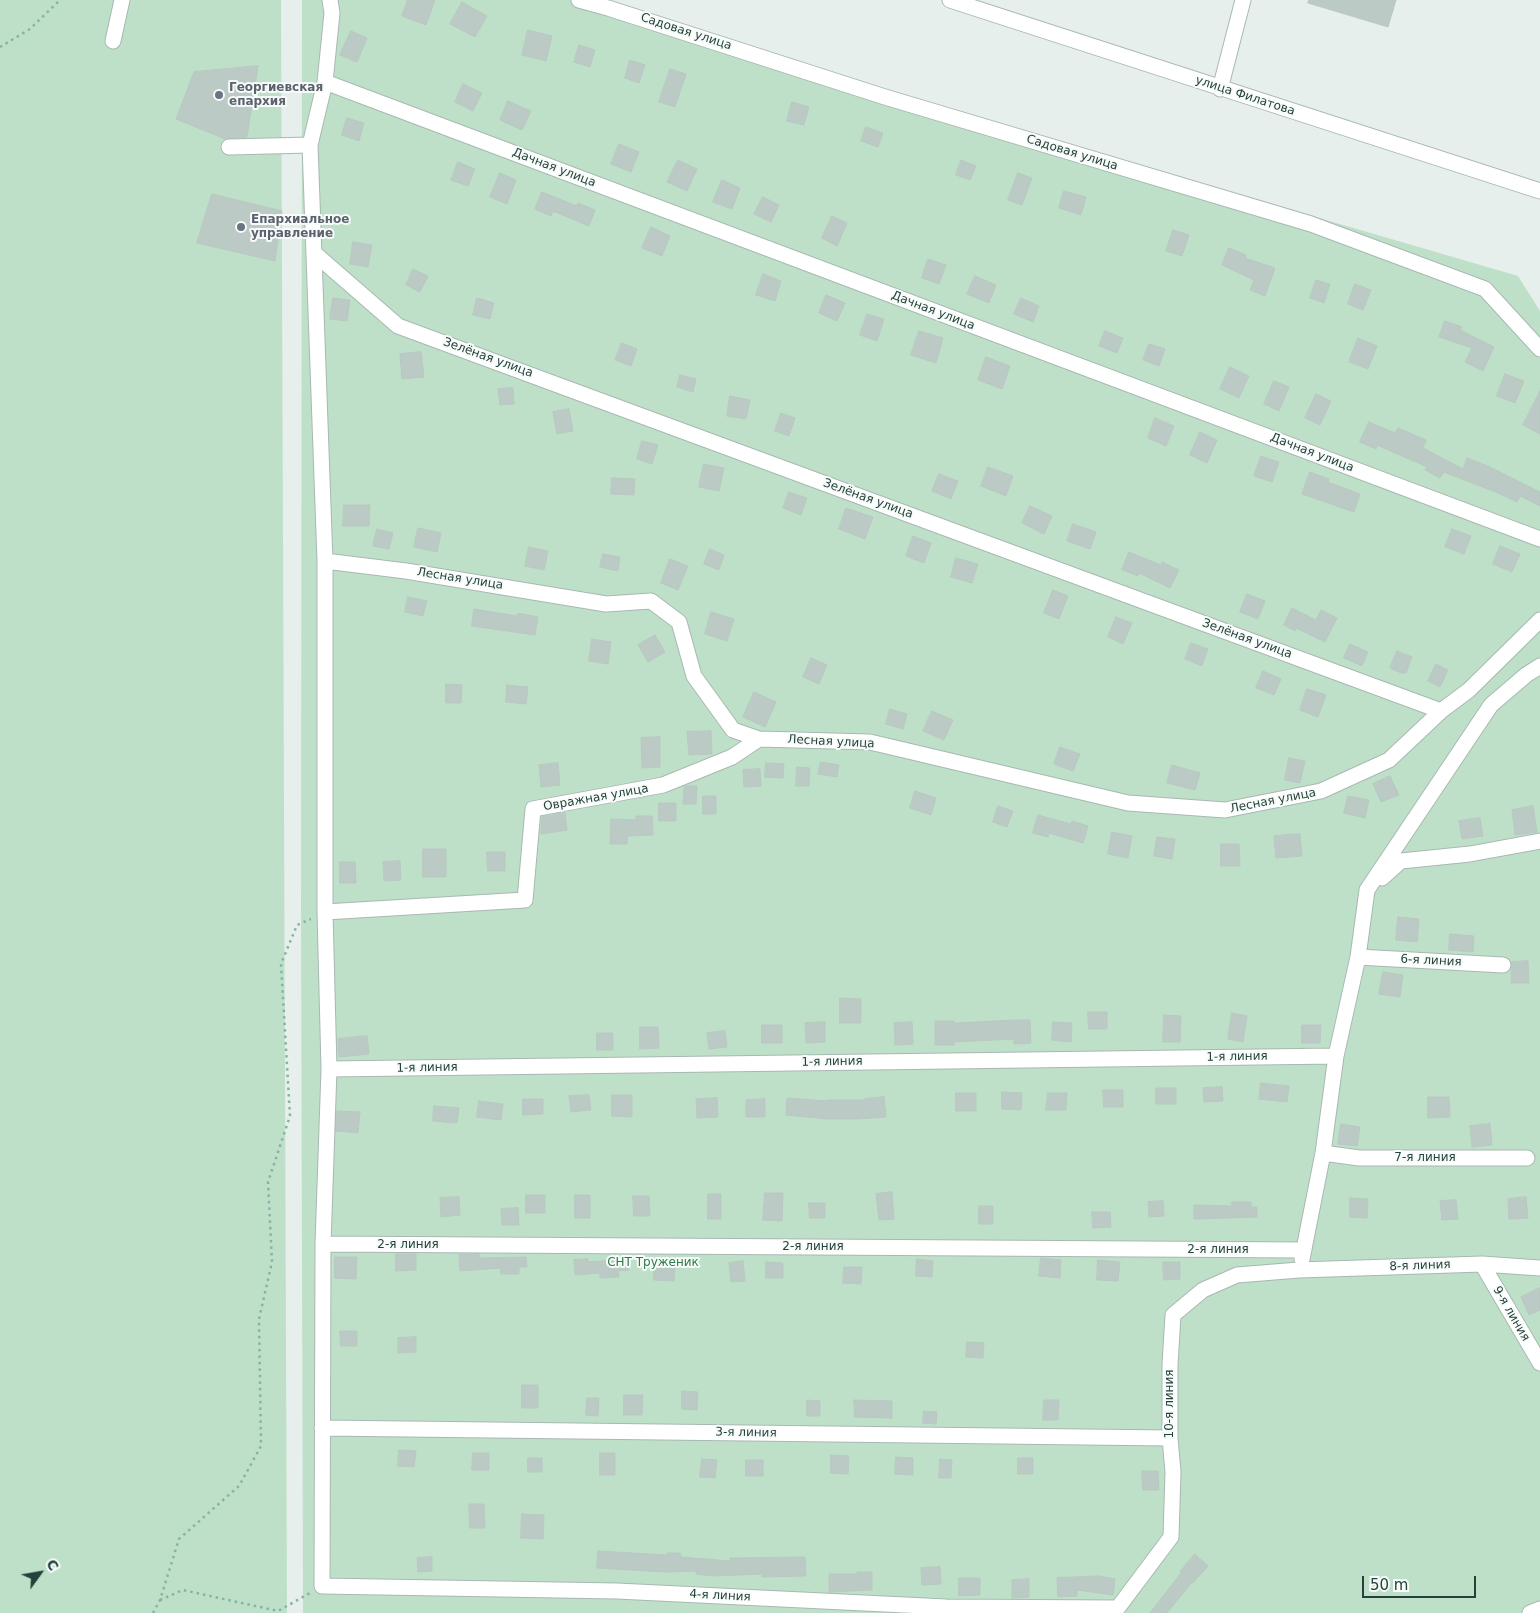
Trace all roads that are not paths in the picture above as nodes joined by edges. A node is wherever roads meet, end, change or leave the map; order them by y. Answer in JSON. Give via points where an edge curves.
{"nodes":[{"id":1,"x":122,"y":0,"type":"edge"},
{"id":2,"x":330,"y":0,"type":"edge"},
{"id":3,"x":580,"y":0,"type":"edge"},
{"id":4,"x":950,"y":0,"type":"edge"},
{"id":5,"x":1243,"y":0,"type":"edge"},
{"id":6,"x":113,"y":41,"type":"dead end"},
{"id":7,"x":325,"y":82,"type":"junction"},
{"id":8,"x":1220,"y":89,"type":"junction"},
{"id":9,"x":310,"y":145,"type":"junction"},
{"id":10,"x":229,"y":147,"type":"dead end"},
{"id":11,"x":1540,"y":191,"type":"edge"},
{"id":12,"x":314,"y":253,"type":"junction"},
{"id":13,"x":1540,"y":349,"type":"edge"},
{"id":14,"x":1540,"y":539,"type":"edge"},
{"id":15,"x":326,"y":561,"type":"junction"},
{"id":16,"x":1540,"y":620,"type":"edge"},
{"id":17,"x":1540,"y":666,"type":"edge"},
{"id":18,"x":1441,"y":711,"type":"junction"},
{"id":19,"x":759,"y":739,"type":"junction"},
{"id":20,"x":1540,"y":842,"type":"edge"},
{"id":21,"x":1367,"y":890,"type":"junction"},
{"id":22,"x":325,"y":912,"type":"junction"},
{"id":23,"x":1358,"y":957,"type":"junction"},
{"id":24,"x":1503,"y":965,"type":"dead end"},
{"id":25,"x":1336,"y":1056,"type":"junction"},
{"id":26,"x":329,"y":1069,"type":"junction"},
{"id":27,"x":1323,"y":1153,"type":"junction"},
{"id":28,"x":1526,"y":1158,"type":"dead end"},
{"id":29,"x":323,"y":1244,"type":"junction"},
{"id":30,"x":1304,"y":1250,"type":"junction"},
{"id":31,"x":1482,"y":1264,"type":"junction"},
{"id":32,"x":1540,"y":1268,"type":"edge"},
{"id":33,"x":1299,"y":1270,"type":"junction"},
{"id":34,"x":1540,"y":1363,"type":"edge"},
{"id":35,"x":322,"y":1428,"type":"junction"},
{"id":36,"x":1170,"y":1438,"type":"junction"},
{"id":37,"x":1540,"y":1609,"type":"edge"},
{"id":38,"x":944,"y":1610,"type":"edge"},
{"id":39,"x":1116,"y":1611,"type":"edge"},
{"id":40,"x":1530,"y":1613,"type":"edge"}],
"edges":[{"from":1,"to":6,"type":"street"},
{"from":2,"to":7,"type":"street","via":[[332,13]]},
{"from":3,"to":13,"type":"street","name":"Садовая улица","via":[[885,97],[1311,224],[1485,289]]},
{"from":4,"to":8,"type":"street","name":"улица Филатова"},
{"from":5,"to":8,"type":"street"},
{"from":7,"to":9,"type":"street"},
{"from":7,"to":14,"type":"street","name":"Дачная улица"},
{"from":8,"to":11,"type":"street","name":"улица Филатова"},
{"from":9,"to":10,"type":"street"},
{"from":9,"to":12,"type":"street"},
{"from":12,"to":15,"type":"street"},
{"from":12,"to":18,"type":"street","name":"Зелёная улица","via":[[398,326]]},
{"from":15,"to":19,"type":"street","name":"Лесная улица","via":[[606,604],[651,601],[679,622],[694,676],[733,730]]},
{"from":15,"to":22,"type":"street"},
{"from":16,"to":18,"type":"street","name":"Лесная улица","via":[[1468,690]]},
{"from":17,"to":21,"type":"street","via":[[1491,705]]},
{"from":18,"to":19,"type":"street","name":"Лесная улица","via":[[1390,760],[1321,791],[1225,810],[1128,803],[870,742]]},
{"from":19,"to":22,"type":"street","name":"Овражная улица","via":[[732,757],[663,785],[533,809],[525,900]]},
{"from":20,"to":21,"type":"street","via":[[1401,861]]},
{"from":21,"to":23,"type":"street"},
{"from":22,"to":26,"type":"street"},
{"from":23,"to":24,"type":"street","name":"6-я линия"},
{"from":23,"to":25,"type":"street"},
{"from":25,"to":26,"type":"street","name":"1-я линия"},
{"from":25,"to":27,"type":"street"},
{"from":26,"to":29,"type":"street"},
{"from":27,"to":28,"type":"street","name":"7-я линия","via":[[1359,1158]]},
{"from":27,"to":30,"type":"street"},
{"from":29,"to":30,"type":"street","name":"2-я линия"},
{"from":29,"to":35,"type":"street"},
{"from":30,"to":33,"type":"street"},
{"from":31,"to":32,"type":"street","name":"8-я линия"},
{"from":31,"to":33,"type":"street","name":"8-я линия"},
{"from":31,"to":34,"type":"street","name":"9-я линия"},
{"from":33,"to":36,"type":"street","name":"10-я линия","via":[[1237,1275],[1203,1290],[1173,1315]]},
{"from":35,"to":36,"type":"street","name":"3-я линия"},
{"from":35,"to":38,"type":"street","name":"4-я линия","via":[[322,1586],[617,1591]]},
{"from":36,"to":39,"type":"street","name":"10-я линия","via":[[1173,1472],[1171,1537]]},
{"from":37,"to":40,"type":"street"},
{"from":38,"to":39,"type":"street","name":"4-я линия"}]}
